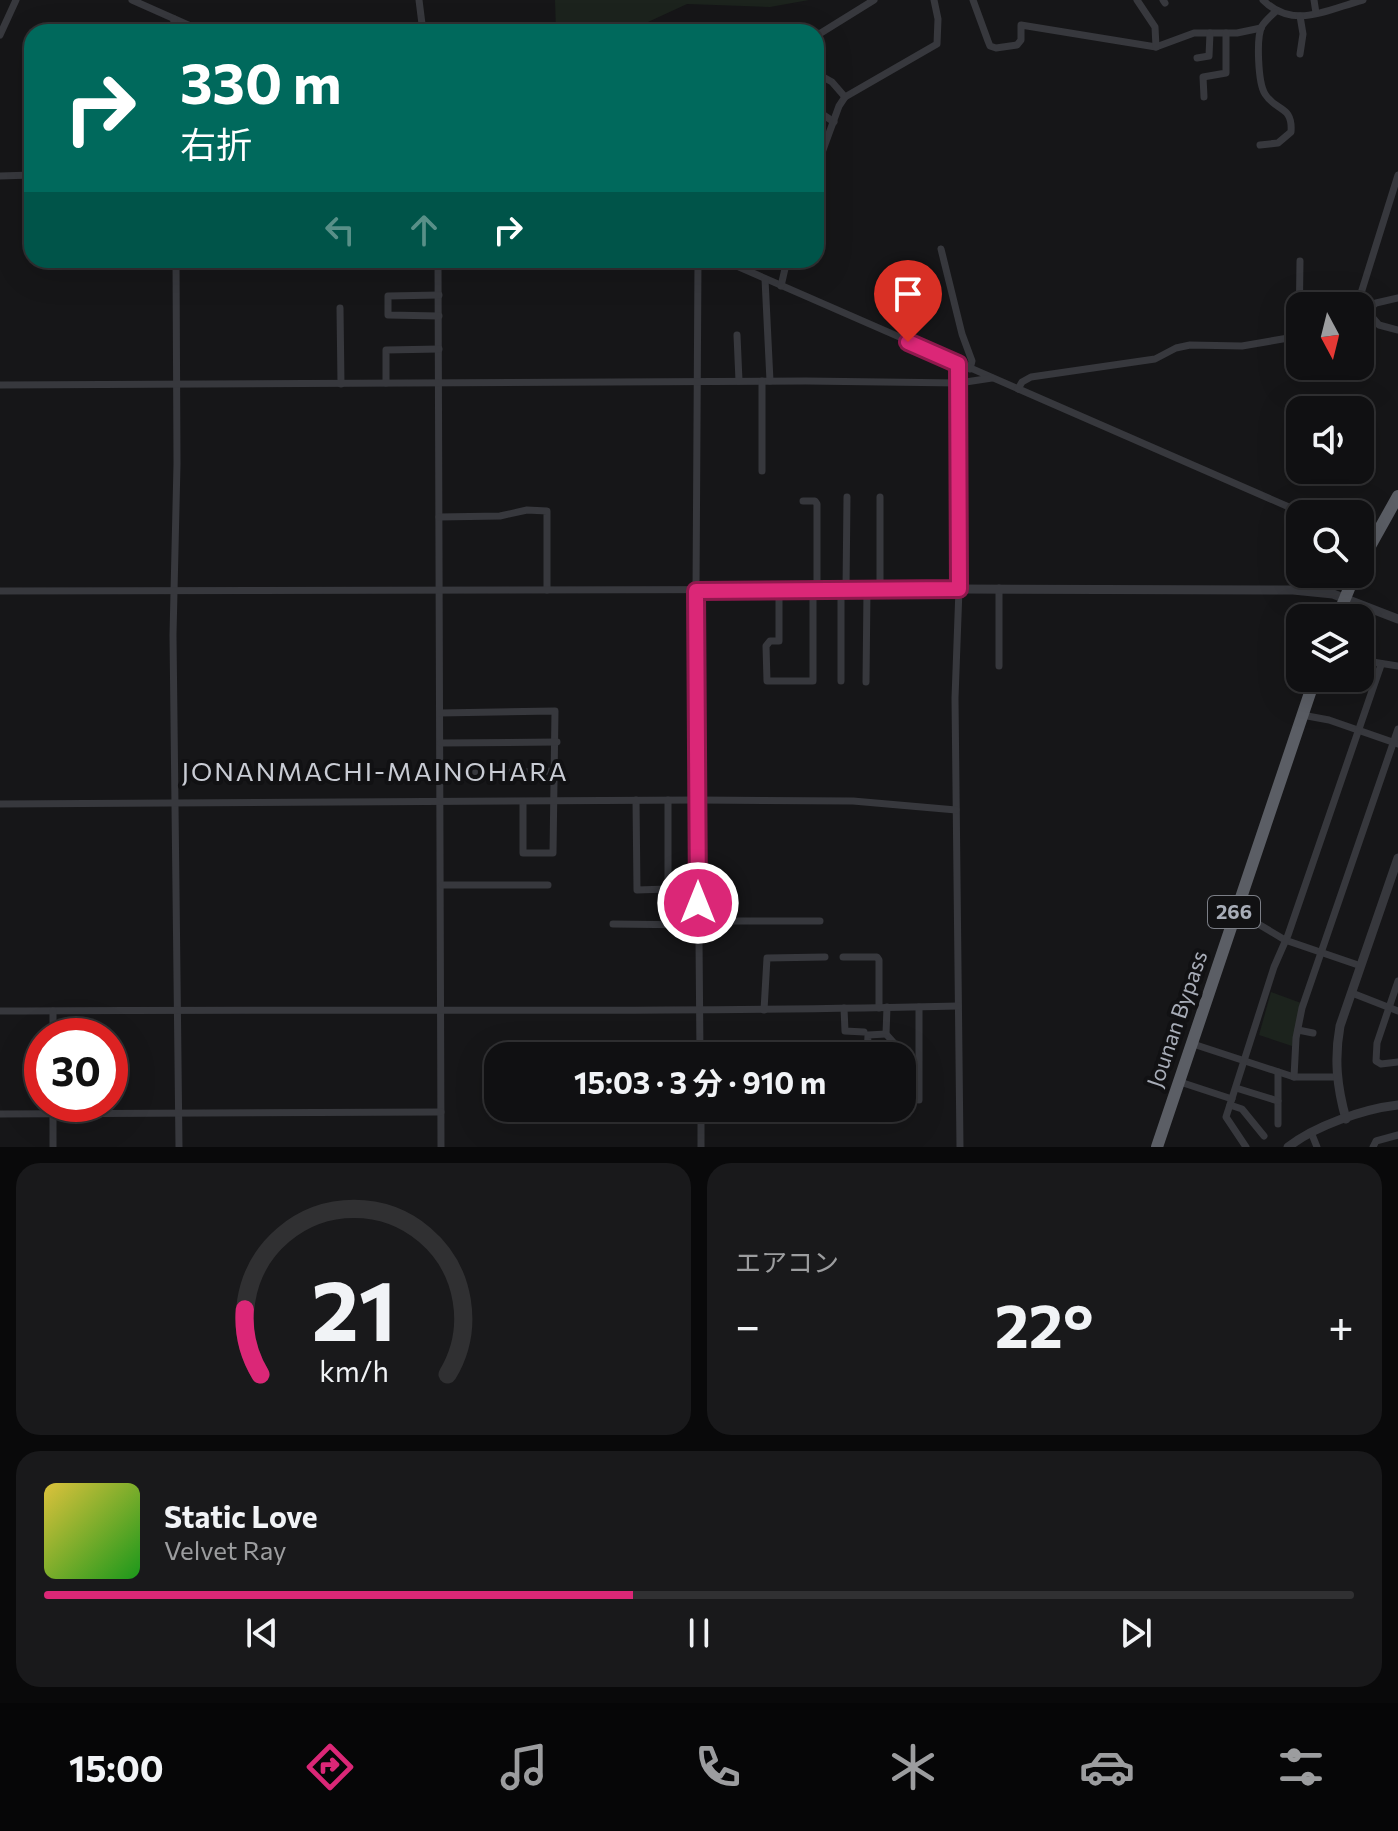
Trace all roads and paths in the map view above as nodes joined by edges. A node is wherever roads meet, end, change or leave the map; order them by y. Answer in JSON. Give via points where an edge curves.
{"nodes":[{"id":1,"x":16,"y":0,"type":"edge"},
{"id":2,"x":132,"y":0,"type":"edge"},
{"id":3,"x":419,"y":0,"type":"edge"},
{"id":4,"x":874,"y":0,"type":"edge"},
{"id":5,"x":934,"y":0,"type":"edge"},
{"id":6,"x":973,"y":0,"type":"edge"},
{"id":7,"x":1137,"y":0,"type":"edge"},
{"id":8,"x":1263,"y":0,"type":"edge"},
{"id":9,"x":1314,"y":0,"type":"edge"},
{"id":10,"x":1363,"y":0,"type":"edge"},
{"id":11,"x":1275,"y":12,"type":"junction"},
{"id":12,"x":1316,"y":13,"type":"junction"},
{"id":13,"x":1300,"y":16,"type":"junction"},
{"id":14,"x":174,"y":19,"type":"junction"},
{"id":15,"x":174,"y":24,"type":"edge"},
{"id":16,"x":186,"y":24,"type":"edge"},
{"id":17,"x":422,"y":24,"type":"edge"},
{"id":18,"x":1261,"y":28,"type":"junction"},
{"id":19,"x":824,"y":31,"type":"edge"},
{"id":20,"x":1210,"y":33,"type":"junction"},
{"id":21,"x":1226,"y":33,"type":"junction"},
{"id":22,"x":0,"y":35,"type":"edge"},
{"id":23,"x":1156,"y":47,"type":"junction"},
{"id":24,"x":1300,"y":54,"type":"dead end"},
{"id":25,"x":1197,"y":58,"type":"dead end"},
{"id":26,"x":824,"y":78,"type":"edge"},
{"id":27,"x":845,"y":97,"type":"junction"},
{"id":28,"x":1204,"y":97,"type":"dead end"},
{"id":29,"x":824,"y":115,"type":"edge"},
{"id":30,"x":834,"y":122,"type":"junction"},
{"id":31,"x":1260,"y":145,"type":"dead end"},
{"id":32,"x":824,"y":148,"type":"edge"},
{"id":33,"x":24,"y":175,"type":"edge"},
{"id":34,"x":1398,"y":175,"type":"edge"},
{"id":35,"x":0,"y":176,"type":"edge"},
{"id":36,"x":941,"y":249,"type":"dead end"},
{"id":37,"x":1300,"y":261,"type":"dead end"},
{"id":38,"x":176,"y":268,"type":"edge"},
{"id":39,"x":438,"y":268,"type":"edge"},
{"id":40,"x":698,"y":268,"type":"edge"},
{"id":41,"x":741,"y":268,"type":"edge"},
{"id":42,"x":785,"y":268,"type":"edge"},
{"id":43,"x":765,"y":279,"type":"junction"},
{"id":44,"x":781,"y":286,"type":"junction"},
{"id":45,"x":1300,"y":292,"type":"edge"},
{"id":46,"x":1366,"y":292,"type":"edge"},
{"id":47,"x":439,"y":295,"type":"junction"},
{"id":48,"x":1398,"y":298,"type":"edge"},
{"id":49,"x":1374,"y":304,"type":"edge"},
{"id":50,"x":340,"y":308,"type":"dead end"},
{"id":51,"x":439,"y":316,"type":"junction"},
{"id":52,"x":1374,"y":321,"type":"edge"},
{"id":53,"x":1398,"y":330,"type":"edge"},
{"id":54,"x":737,"y":335,"type":"dead end"},
{"id":55,"x":1286,"y":338,"type":"edge"},
{"id":56,"x":439,"y":349,"type":"junction"},
{"id":57,"x":958,"y":364,"type":"junction"},
{"id":58,"x":970,"y":369,"type":"junction"},
{"id":59,"x":992,"y":378,"type":"junction"},
{"id":60,"x":739,"y":381,"type":"junction"},
{"id":61,"x":766,"y":381,"type":"junction"},
{"id":62,"x":697,"y":382,"type":"junction"},
{"id":63,"x":386,"y":383,"type":"junction"},
{"id":64,"x":439,"y":383,"type":"junction"},
{"id":65,"x":959,"y":383,"type":"junction"},
{"id":66,"x":341,"y":384,"type":"junction"},
{"id":67,"x":0,"y":385,"type":"edge"},
{"id":68,"x":176,"y":386,"type":"junction"},
{"id":69,"x":1018,"y":389,"type":"junction"},
{"id":70,"x":762,"y":471,"type":"dead end"},
{"id":71,"x":1398,"y":496,"type":"edge"},
{"id":72,"x":847,"y":497,"type":"dead end"},
{"id":73,"x":880,"y":497,"type":"dead end"},
{"id":74,"x":803,"y":501,"type":"dead end"},
{"id":75,"x":1286,"y":506,"type":"edge"},
{"id":76,"x":439,"y":517,"type":"junction"},
{"id":77,"x":1374,"y":530,"type":"edge"},
{"id":78,"x":439,"y":588,"type":"junction"},
{"id":79,"x":999,"y":588,"type":"junction"},
{"id":80,"x":1349,"y":588,"type":"edge"},
{"id":81,"x":959,"y":589,"type":"junction"},
{"id":82,"x":174,"y":590,"type":"junction"},
{"id":83,"x":547,"y":590,"type":"junction"},
{"id":84,"x":815,"y":590,"type":"junction"},
{"id":85,"x":844,"y":590,"type":"junction"},
{"id":86,"x":867,"y":590,"type":"junction"},
{"id":87,"x":880,"y":590,"type":"junction"},
{"id":88,"x":0,"y":591,"type":"edge"},
{"id":89,"x":696,"y":591,"type":"junction"},
{"id":90,"x":779,"y":591,"type":"junction"},
{"id":91,"x":1344,"y":599,"type":"junction"},
{"id":92,"x":1342,"y":604,"type":"edge"},
{"id":93,"x":1398,"y":619,"type":"edge"},
{"id":94,"x":1374,"y":663,"type":"edge"},
{"id":95,"x":1381,"y":665,"type":"junction"},
{"id":96,"x":999,"y":666,"type":"dead end"},
{"id":97,"x":1398,"y":666,"type":"edge"},
{"id":98,"x":841,"y":681,"type":"dead end"},
{"id":99,"x":866,"y":682,"type":"dead end"},
{"id":100,"x":1310,"y":692,"type":"edge"},
{"id":101,"x":440,"y":713,"type":"junction"},
{"id":102,"x":1302,"y":715,"type":"junction"},
{"id":103,"x":1398,"y":729,"type":"edge"},
{"id":104,"x":1359,"y":731,"type":"junction"},
{"id":105,"x":557,"y":742,"type":"junction"},
{"id":106,"x":441,"y":743,"type":"junction"},
{"id":107,"x":1396,"y":743,"type":"edge"},
{"id":108,"x":556,"y":771,"type":"junction"},
{"id":109,"x":441,"y":774,"type":"junction"},
{"id":110,"x":636,"y":800,"type":"junction"},
{"id":111,"x":668,"y":800,"type":"junction"},
{"id":112,"x":698,"y":800,"type":"junction"},
{"id":113,"x":555,"y":801,"type":"junction"},
{"id":114,"x":441,"y":802,"type":"junction"},
{"id":115,"x":523,"y":802,"type":"junction"},
{"id":116,"x":175,"y":803,"type":"junction"},
{"id":117,"x":0,"y":804,"type":"edge"},
{"id":118,"x":956,"y":810,"type":"junction"},
{"id":119,"x":1398,"y":858,"type":"edge"},
{"id":120,"x":442,"y":885,"type":"junction"},
{"id":121,"x":548,"y":885,"type":"dead end"},
{"id":122,"x":1387,"y":889,"type":"junction"},
{"id":123,"x":1398,"y":893,"type":"edge"},
{"id":124,"x":1233,"y":915,"type":"junction"},
{"id":125,"x":820,"y":921,"type":"dead end"},
{"id":126,"x":698,"y":923,"type":"junction"},
{"id":127,"x":613,"y":924,"type":"dead end"},
{"id":128,"x":1285,"y":940,"type":"junction"},
{"id":129,"x":1323,"y":953,"type":"junction"},
{"id":130,"x":825,"y":957,"type":"dead end"},
{"id":131,"x":843,"y":957,"type":"dead end"},
{"id":132,"x":1361,"y":966,"type":"junction"},
{"id":133,"x":1398,"y":981,"type":"edge"},
{"id":134,"x":1352,"y":993,"type":"junction"},
{"id":135,"x":958,"y":1006,"type":"junction"},
{"id":136,"x":919,"y":1007,"type":"junction"},
{"id":137,"x":1389,"y":1007,"type":"junction"},
{"id":138,"x":844,"y":1008,"type":"junction"},
{"id":139,"x":883,"y":1008,"type":"junction"},
{"id":140,"x":442,"y":1009,"type":"junction"},
{"id":141,"x":699,"y":1009,"type":"junction"},
{"id":142,"x":764,"y":1010,"type":"junction"},
{"id":143,"x":0,"y":1011,"type":"edge"},
{"id":144,"x":53,"y":1011,"type":"junction"},
{"id":145,"x":178,"y":1011,"type":"junction"},
{"id":146,"x":1398,"y":1011,"type":"edge"},
{"id":147,"x":53,"y":1018,"type":"edge"},
{"id":148,"x":1298,"y":1030,"type":"junction"},
{"id":149,"x":864,"y":1032,"type":"dead end"},
{"id":150,"x":1313,"y":1033,"type":"dead end"},
{"id":151,"x":886,"y":1034,"type":"junction"},
{"id":152,"x":700,"y":1042,"type":"edge"},
{"id":153,"x":868,"y":1042,"type":"edge"},
{"id":154,"x":893,"y":1042,"type":"edge"},
{"id":155,"x":1190,"y":1043,"type":"junction"},
{"id":156,"x":1245,"y":1062,"type":"junction"},
{"id":157,"x":1398,"y":1062,"type":"edge"},
{"id":158,"x":1278,"y":1072,"type":"junction"},
{"id":159,"x":1294,"y":1077,"type":"junction"},
{"id":160,"x":1336,"y":1077,"type":"junction"},
{"id":161,"x":1177,"y":1081,"type":"junction"},
{"id":162,"x":1236,"y":1088,"type":"junction"},
{"id":163,"x":919,"y":1100,"type":"dead end"},
{"id":164,"x":1278,"y":1101,"type":"junction"},
{"id":165,"x":1231,"y":1102,"type":"junction"},
{"id":166,"x":1398,"y":1105,"type":"edge"},
{"id":167,"x":441,"y":1112,"type":"junction"},
{"id":168,"x":128,"y":1113,"type":"edge"},
{"id":169,"x":178,"y":1113,"type":"junction"},
{"id":170,"x":0,"y":1114,"type":"edge"},
{"id":171,"x":24,"y":1114,"type":"edge"},
{"id":172,"x":1346,"y":1119,"type":"junction"},
{"id":173,"x":53,"y":1122,"type":"edge"},
{"id":174,"x":701,"y":1122,"type":"edge"},
{"id":175,"x":1278,"y":1124,"type":"dead end"},
{"id":176,"x":1311,"y":1132,"type":"junction"},
{"id":177,"x":1398,"y":1135,"type":"edge"},
{"id":178,"x":1264,"y":1136,"type":"dead end"},
{"id":179,"x":53,"y":1147,"type":"edge"},
{"id":180,"x":179,"y":1147,"type":"edge"},
{"id":181,"x":441,"y":1147,"type":"edge"},
{"id":182,"x":701,"y":1147,"type":"edge"},
{"id":183,"x":960,"y":1147,"type":"edge"},
{"id":184,"x":1157,"y":1147,"type":"edge"},
{"id":185,"x":1246,"y":1147,"type":"edge"},
{"id":186,"x":1288,"y":1147,"type":"edge"},
{"id":187,"x":1317,"y":1147,"type":"edge"},
{"id":188,"x":1373,"y":1147,"type":"edge"}],
"edges":[{"from":1,"to":22,"type":"street"},
{"from":2,"to":14,"type":"street"},
{"from":3,"to":17,"type":"street"},
{"from":4,"to":19,"type":"street"},
{"from":5,"to":27,"type":"street","via":[[937,44]]},
{"from":6,"to":23,"type":"street","via":[[990,46],[996,48],[1017,45],[1021,25]]},
{"from":7,"to":23,"type":"street","via":[[1155,27]]},
{"from":8,"to":11,"type":"street"},
{"from":9,"to":12,"type":"street"},
{"from":10,"to":12,"type":"street"},
{"from":11,"to":13,"type":"street"},
{"from":11,"to":18,"type":"street"},
{"from":12,"to":13,"type":"street"},
{"from":13,"to":24,"type":"street"},
{"from":14,"to":15,"type":"street"},
{"from":14,"to":16,"type":"street"},
{"from":18,"to":21,"type":"street"},
{"from":18,"to":31,"type":"street","via":[[1262,91],[1292,122],[1285,139]]},
{"from":20,"to":21,"type":"street"},
{"from":20,"to":23,"type":"street","via":[[1194,33]]},
{"from":20,"to":25,"type":"street","via":[[1209,56]]},
{"from":21,"to":28,"type":"street","via":[[1226,73],[1203,77]]},
{"from":26,"to":27,"type":"street"},
{"from":27,"to":30,"type":"street"},
{"from":29,"to":30,"type":"street"},
{"from":30,"to":32,"type":"street"},
{"from":33,"to":35,"type":"street"},
{"from":34,"to":46,"type":"street"},
{"from":36,"to":58,"type":"street"},
{"from":37,"to":45,"type":"street"},
{"from":38,"to":68,"type":"street"},
{"from":39,"to":47,"type":"street"},
{"from":40,"to":62,"type":"street"},
{"from":41,"to":43,"type":"street"},
{"from":42,"to":44,"type":"street"},
{"from":43,"to":44,"type":"street"},
{"from":43,"to":61,"type":"street"},
{"from":44,"to":57,"type":"street"},
{"from":47,"to":51,"type":"street"},
{"from":47,"to":51,"type":"street","via":[[388,296],[388,315]]},
{"from":48,"to":49,"type":"street"},
{"from":50,"to":66,"type":"street"},
{"from":51,"to":56,"type":"street"},
{"from":52,"to":53,"type":"street"},
{"from":54,"to":60,"type":"street"},
{"from":55,"to":69,"type":"street","via":[[1242,346],[1190,345],[1155,359],[1031,377]]},
{"from":56,"to":63,"type":"street","via":[[386,350]]},
{"from":56,"to":64,"type":"street"},
{"from":57,"to":58,"type":"street"},
{"from":57,"to":65,"type":"street"},
{"from":58,"to":59,"type":"street"},
{"from":59,"to":65,"type":"street"},
{"from":59,"to":69,"type":"street"},
{"from":60,"to":61,"type":"street"},
{"from":60,"to":62,"type":"street"},
{"from":61,"to":65,"type":"street"},
{"from":61,"to":70,"type":"street"},
{"from":62,"to":64,"type":"street"},
{"from":62,"to":89,"type":"street"},
{"from":63,"to":64,"type":"street"},
{"from":63,"to":66,"type":"street"},
{"from":64,"to":76,"type":"street"},
{"from":65,"to":81,"type":"street"},
{"from":66,"to":68,"type":"street"},
{"from":67,"to":68,"type":"street"},
{"from":68,"to":82,"type":"street"},
{"from":69,"to":75,"type":"street"},
{"from":71,"to":77,"type":"highway"},
{"from":72,"to":85,"type":"street"},
{"from":73,"to":87,"type":"street"},
{"from":74,"to":84,"type":"street","via":[[817,504]]},
{"from":76,"to":78,"type":"street"},
{"from":76,"to":83,"type":"street","via":[[547,511]]},
{"from":78,"to":82,"type":"street"},
{"from":78,"to":83,"type":"street"},
{"from":78,"to":101,"type":"street"},
{"from":79,"to":81,"type":"street"},
{"from":79,"to":91,"type":"street","via":[[1256,588]]},
{"from":79,"to":96,"type":"street"},
{"from":80,"to":91,"type":"highway"},
{"from":81,"to":87,"type":"street"},
{"from":81,"to":118,"type":"street"},
{"from":82,"to":88,"type":"street"},
{"from":82,"to":116,"type":"street"},
{"from":83,"to":89,"type":"street"},
{"from":84,"to":85,"type":"street"},
{"from":84,"to":90,"type":"street"},
{"from":84,"to":90,"type":"street","via":[[813,681],[767,681],[766,646],[779,641]]},
{"from":85,"to":86,"type":"street"},
{"from":85,"to":98,"type":"street"},
{"from":86,"to":87,"type":"street"},
{"from":86,"to":99,"type":"street"},
{"from":89,"to":90,"type":"street"},
{"from":89,"to":112,"type":"street"},
{"from":91,"to":92,"type":"highway"},
{"from":91,"to":93,"type":"street"},
{"from":94,"to":95,"type":"street"},
{"from":95,"to":97,"type":"street"},
{"from":95,"to":104,"type":"street"},
{"from":100,"to":102,"type":"highway","name":"Jounan Bypass","number":"266"},
{"from":101,"to":105,"type":"street","via":[[555,711]]},
{"from":101,"to":106,"type":"street"},
{"from":102,"to":104,"type":"street"},
{"from":102,"to":124,"type":"highway","name":"Jounan Bypass","number":"266"},
{"from":103,"to":107,"type":"street"},
{"from":104,"to":107,"type":"street"},
{"from":104,"to":128,"type":"street"},
{"from":105,"to":106,"type":"street"},
{"from":105,"to":108,"type":"street"},
{"from":106,"to":109,"type":"street"},
{"from":107,"to":129,"type":"street"},
{"from":108,"to":109,"type":"street"},
{"from":108,"to":113,"type":"street"},
{"from":109,"to":114,"type":"street"},
{"from":110,"to":111,"type":"street"},
{"from":110,"to":111,"type":"street","via":[[637,890],[668,889]]},
{"from":110,"to":113,"type":"street"},
{"from":111,"to":112,"type":"street"},
{"from":112,"to":118,"type":"street","via":[[853,801]]},
{"from":112,"to":126,"type":"street"},
{"from":113,"to":115,"type":"street"},
{"from":113,"to":115,"type":"street","via":[[553,853],[523,853]]},
{"from":114,"to":115,"type":"street"},
{"from":114,"to":116,"type":"street"},
{"from":114,"to":120,"type":"street"},
{"from":116,"to":117,"type":"street"},
{"from":116,"to":145,"type":"street"},
{"from":118,"to":135,"type":"street"},
{"from":119,"to":122,"type":"street"},
{"from":120,"to":121,"type":"street"},
{"from":120,"to":140,"type":"street"},
{"from":122,"to":123,"type":"street"},
{"from":122,"to":132,"type":"street"},
{"from":124,"to":128,"type":"street"},
{"from":124,"to":155,"type":"highway","name":"Jounan Bypass","number":"266"},
{"from":125,"to":126,"type":"street"},
{"from":126,"to":127,"type":"street"},
{"from":126,"to":141,"type":"street"},
{"from":128,"to":129,"type":"street"},
{"from":128,"to":156,"type":"street"},
{"from":129,"to":132,"type":"street"},
{"from":129,"to":148,"type":"street"},
{"from":130,"to":142,"type":"street","via":[[767,958]]},
{"from":131,"to":139,"type":"street","via":[[877,957]]},
{"from":132,"to":134,"type":"street"},
{"from":133,"to":137,"type":"street"},
{"from":134,"to":137,"type":"street"},
{"from":134,"to":160,"type":"street","via":[[1336,1048]]},
{"from":135,"to":136,"type":"street"},
{"from":135,"to":183,"type":"street"},
{"from":136,"to":139,"type":"street"},
{"from":136,"to":163,"type":"street"},
{"from":137,"to":146,"type":"street"},
{"from":137,"to":157,"type":"street","via":[[1376,1061]]},
{"from":138,"to":139,"type":"street"},
{"from":138,"to":142,"type":"street"},
{"from":138,"to":149,"type":"street","via":[[845,1031]]},
{"from":139,"to":151,"type":"street"},
{"from":140,"to":141,"type":"street"},
{"from":140,"to":145,"type":"street"},
{"from":140,"to":167,"type":"street"},
{"from":141,"to":142,"type":"street"},
{"from":141,"to":152,"type":"street"},
{"from":143,"to":144,"type":"street"},
{"from":144,"to":145,"type":"street"},
{"from":144,"to":147,"type":"street"},
{"from":145,"to":169,"type":"street"},
{"from":148,"to":150,"type":"street"},
{"from":148,"to":159,"type":"street"},
{"from":151,"to":153,"type":"street","via":[[868,1035]]},
{"from":151,"to":154,"type":"street"},
{"from":155,"to":156,"type":"street"},
{"from":155,"to":161,"type":"highway","name":"Jounan Bypass","number":"266"},
{"from":156,"to":158,"type":"street"},
{"from":156,"to":162,"type":"street"},
{"from":158,"to":159,"type":"street"},
{"from":158,"to":164,"type":"street"},
{"from":159,"to":160,"type":"street"},
{"from":160,"to":172,"type":"street"},
{"from":161,"to":165,"type":"street"},
{"from":161,"to":184,"type":"highway","name":"Jounan Bypass","number":"266"},
{"from":162,"to":164,"type":"street"},
{"from":162,"to":165,"type":"street"},
{"from":164,"to":175,"type":"street"},
{"from":165,"to":178,"type":"street"},
{"from":165,"to":185,"type":"street","via":[[1226,1121]]},
{"from":166,"to":172,"type":"street"},
{"from":167,"to":169,"type":"street"},
{"from":167,"to":181,"type":"street"},
{"from":168,"to":169,"type":"street"},
{"from":169,"to":180,"type":"street"},
{"from":170,"to":171,"type":"street"},
{"from":172,"to":176,"type":"street"},
{"from":173,"to":179,"type":"street"},
{"from":174,"to":182,"type":"street"},
{"from":176,"to":186,"type":"street"},
{"from":176,"to":187,"type":"street"},
{"from":177,"to":188,"type":"street","via":[[1376,1141]]}]}
